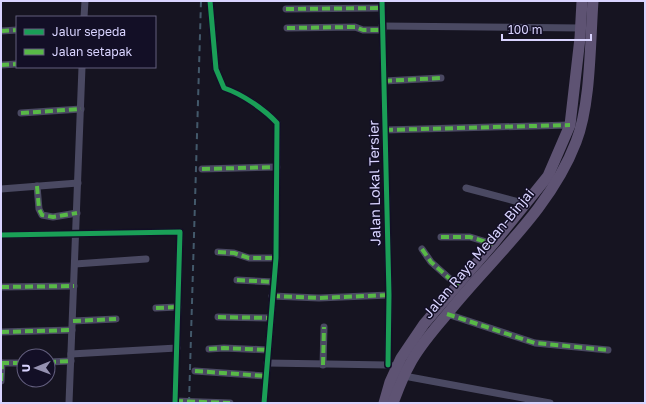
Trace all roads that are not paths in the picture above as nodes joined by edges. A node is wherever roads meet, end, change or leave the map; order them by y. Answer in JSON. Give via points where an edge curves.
{"nodes":[{"id":1,"x":85,"y":1,"type":"edge"},
{"id":2,"x":210,"y":1,"type":"edge"},
{"id":3,"x":582,"y":1,"type":"edge"},
{"id":4,"x":593,"y":1,"type":"edge"},
{"id":5,"x":382,"y":5,"type":"edge"},
{"id":6,"x":286,"y":9,"type":"dead end"},
{"id":7,"x":84,"y":16,"type":"edge"},
{"id":8,"x":287,"y":28,"type":"dead end"},
{"id":9,"x":382,"y":28,"type":"junction"},
{"id":10,"x":581,"y":28,"type":"junction"},
{"id":11,"x":16,"y":30,"type":"edge"},
{"id":12,"x":1,"y":31,"type":"edge"},
{"id":13,"x":16,"y":64,"type":"edge"},
{"id":14,"x":1,"y":65,"type":"edge"},
{"id":15,"x":82,"y":68,"type":"edge"},
{"id":16,"x":441,"y":78,"type":"dead end"},
{"id":17,"x":384,"y":81,"type":"junction"},
{"id":18,"x":81,"y":109,"type":"junction"},
{"id":19,"x":21,"y":113,"type":"dead end"},
{"id":20,"x":570,"y":125,"type":"junction"},
{"id":21,"x":385,"y":130,"type":"junction"},
{"id":22,"x":277,"y":167,"type":"junction"},
{"id":23,"x":202,"y":168,"type":"dead end"},
{"id":24,"x":78,"y":183,"type":"junction"},
{"id":25,"x":38,"y":186,"type":"junction"},
{"id":26,"x":466,"y":188,"type":"dead end"},
{"id":27,"x":1,"y":189,"type":"edge"},
{"id":28,"x":526,"y":204,"type":"junction"},
{"id":29,"x":77,"y":213,"type":"junction"},
{"id":30,"x":76,"y":232,"type":"junction"},
{"id":31,"x":1,"y":235,"type":"edge"},
{"id":32,"x":441,"y":237,"type":"dead end"},
{"id":33,"x":494,"y":244,"type":"junction"},
{"id":34,"x":422,"y":249,"type":"dead end"},
{"id":35,"x":218,"y":252,"type":"dead end"},
{"id":36,"x":276,"y":258,"type":"junction"},
{"id":37,"x":146,"y":259,"type":"dead end"},
{"id":38,"x":75,"y":264,"type":"junction"},
{"id":39,"x":237,"y":280,"type":"dead end"},
{"id":40,"x":274,"y":282,"type":"junction"},
{"id":41,"x":74,"y":286,"type":"junction"},
{"id":42,"x":458,"y":286,"type":"junction"},
{"id":43,"x":1,"y":287,"type":"edge"},
{"id":44,"x":389,"y":295,"type":"junction"},
{"id":45,"x":272,"y":296,"type":"junction"},
{"id":46,"x":178,"y":307,"type":"junction"},
{"id":47,"x":156,"y":308,"type":"dead end"},
{"id":48,"x":447,"y":314,"type":"junction"},
{"id":49,"x":218,"y":317,"type":"dead end"},
{"id":50,"x":116,"y":318,"type":"dead end"},
{"id":51,"x":271,"y":318,"type":"junction"},
{"id":52,"x":73,"y":321,"type":"junction"},
{"id":53,"x":324,"y":327,"type":"dead end"},
{"id":54,"x":72,"y":330,"type":"junction"},
{"id":55,"x":1,"y":332,"type":"edge"},
{"id":56,"x":177,"y":348,"type":"junction"},
{"id":57,"x":209,"y":349,"type":"dead end"},
{"id":58,"x":268,"y":350,"type":"junction"},
{"id":59,"x":608,"y":350,"type":"dead end"},
{"id":60,"x":71,"y":354,"type":"junction"},
{"id":61,"x":56,"y":362,"type":"edge"},
{"id":62,"x":71,"y":362,"type":"junction"},
{"id":63,"x":1,"y":363,"type":"edge"},
{"id":64,"x":16,"y":363,"type":"edge"},
{"id":65,"x":267,"y":363,"type":"junction"},
{"id":66,"x":322,"y":365,"type":"junction"},
{"id":67,"x":396,"y":369,"type":"junction"},
{"id":68,"x":195,"y":371,"type":"dead end"},
{"id":69,"x":266,"y":376,"type":"junction"},
{"id":70,"x":1,"y":381,"type":"edge"},
{"id":71,"x":175,"y":402,"type":"edge"},
{"id":72,"x":70,"y":403,"type":"edge"},
{"id":73,"x":230,"y":403,"type":"edge"},
{"id":74,"x":264,"y":403,"type":"edge"},
{"id":75,"x":384,"y":403,"type":"edge"},
{"id":76,"x":393,"y":403,"type":"edge"},
{"id":77,"x":550,"y":403,"type":"edge"}],
"edges":[{"from":1,"to":7,"type":"street"},
{"from":2,"to":22,"type":"street","via":[[216,69],[221,83],[224,88],[256,106],[277,123]]},
{"from":3,"to":10,"type":"main road","name":"Jalan Raya Medan-Binjai"},
{"from":4,"to":48,"type":"main road","name":"Jalan Raya Medan-Binjai","via":[[588,75],[582,123],[576,142],[554,185],[534,214]]},
{"from":5,"to":6,"type":"street"},
{"from":5,"to":9,"type":"street","name":"Jalan Lokal Tersier"},
{"from":8,"to":9,"type":"street"},
{"from":9,"to":10,"type":"street"},
{"from":9,"to":17,"type":"street","name":"Jalan Lokal Tersier"},
{"from":10,"to":20,"type":"main road","name":"Jalan Raya Medan-Binjai"},
{"from":11,"to":12,"type":"street"},
{"from":13,"to":14,"type":"street"},
{"from":15,"to":18,"type":"street"},
{"from":16,"to":17,"type":"street"},
{"from":17,"to":21,"type":"street","name":"Jalan Lokal Tersier"},
{"from":18,"to":19,"type":"street"},
{"from":18,"to":24,"type":"street"},
{"from":20,"to":21,"type":"street"},
{"from":20,"to":28,"type":"main road","name":"Jalan Raya Medan-Binjai","via":[[548,176]]},
{"from":21,"to":44,"type":"street","name":"Jalan Lokal Tersier"},
{"from":22,"to":23,"type":"street"},
{"from":22,"to":36,"type":"street"},
{"from":24,"to":25,"type":"street"},
{"from":24,"to":29,"type":"street"},
{"from":25,"to":27,"type":"street"},
{"from":25,"to":29,"type":"street","via":[[39,209],[42,215],[53,217]]},
{"from":26,"to":28,"type":"street"},
{"from":28,"to":33,"type":"main road","name":"Jalan Raya Medan-Binjai"},
{"from":29,"to":30,"type":"street"},
{"from":30,"to":31,"type":"street"},
{"from":30,"to":38,"type":"street"},
{"from":30,"to":46,"type":"street","via":[[180,232]]},
{"from":32,"to":33,"type":"street","via":[[470,237]]},
{"from":33,"to":42,"type":"main road","name":"Jalan Raya Medan-Binjai"},
{"from":34,"to":42,"type":"street","via":[[431,262]]},
{"from":35,"to":36,"type":"street","via":[[234,253],[248,258]]},
{"from":36,"to":40,"type":"street"},
{"from":37,"to":38,"type":"street"},
{"from":38,"to":41,"type":"street"},
{"from":39,"to":40,"type":"street"},
{"from":40,"to":45,"type":"street"},
{"from":41,"to":43,"type":"street"},
{"from":41,"to":52,"type":"street"},
{"from":42,"to":67,"type":"main road","name":"Jalan Raya Medan-Binjai","via":[[424,324]]},
{"from":44,"to":45,"type":"street","via":[[319,298]]},
{"from":44,"to":67,"type":"street","name":"Jalan Lokal Tersier"},
{"from":45,"to":51,"type":"street"},
{"from":46,"to":47,"type":"street"},
{"from":46,"to":56,"type":"street"},
{"from":48,"to":59,"type":"street","via":[[535,343]]},
{"from":48,"to":67,"type":"main road","name":"Jalan Raya Medan-Binjai"},
{"from":49,"to":51,"type":"street"},
{"from":50,"to":52,"type":"street"},
{"from":51,"to":58,"type":"street"},
{"from":52,"to":54,"type":"street"},
{"from":53,"to":66,"type":"street"},
{"from":54,"to":55,"type":"street"},
{"from":54,"to":60,"type":"street"},
{"from":56,"to":60,"type":"street"},
{"from":56,"to":71,"type":"street"},
{"from":57,"to":58,"type":"street"},
{"from":58,"to":65,"type":"street"},
{"from":60,"to":62,"type":"street"},
{"from":61,"to":62,"type":"street"},
{"from":62,"to":72,"type":"street"},
{"from":63,"to":64,"type":"street"},
{"from":63,"to":70,"type":"street"},
{"from":65,"to":66,"type":"street"},
{"from":65,"to":69,"type":"street"},
{"from":66,"to":67,"type":"street"},
{"from":67,"to":75,"type":"main road","name":"Jalan Raya Medan-Binjai"},
{"from":67,"to":76,"type":"main road","name":"Jalan Raya Medan-Binjai"},
{"from":67,"to":77,"type":"street"},
{"from":68,"to":69,"type":"street"},
{"from":69,"to":74,"type":"street"},
{"from":71,"to":73,"type":"street"}]}
